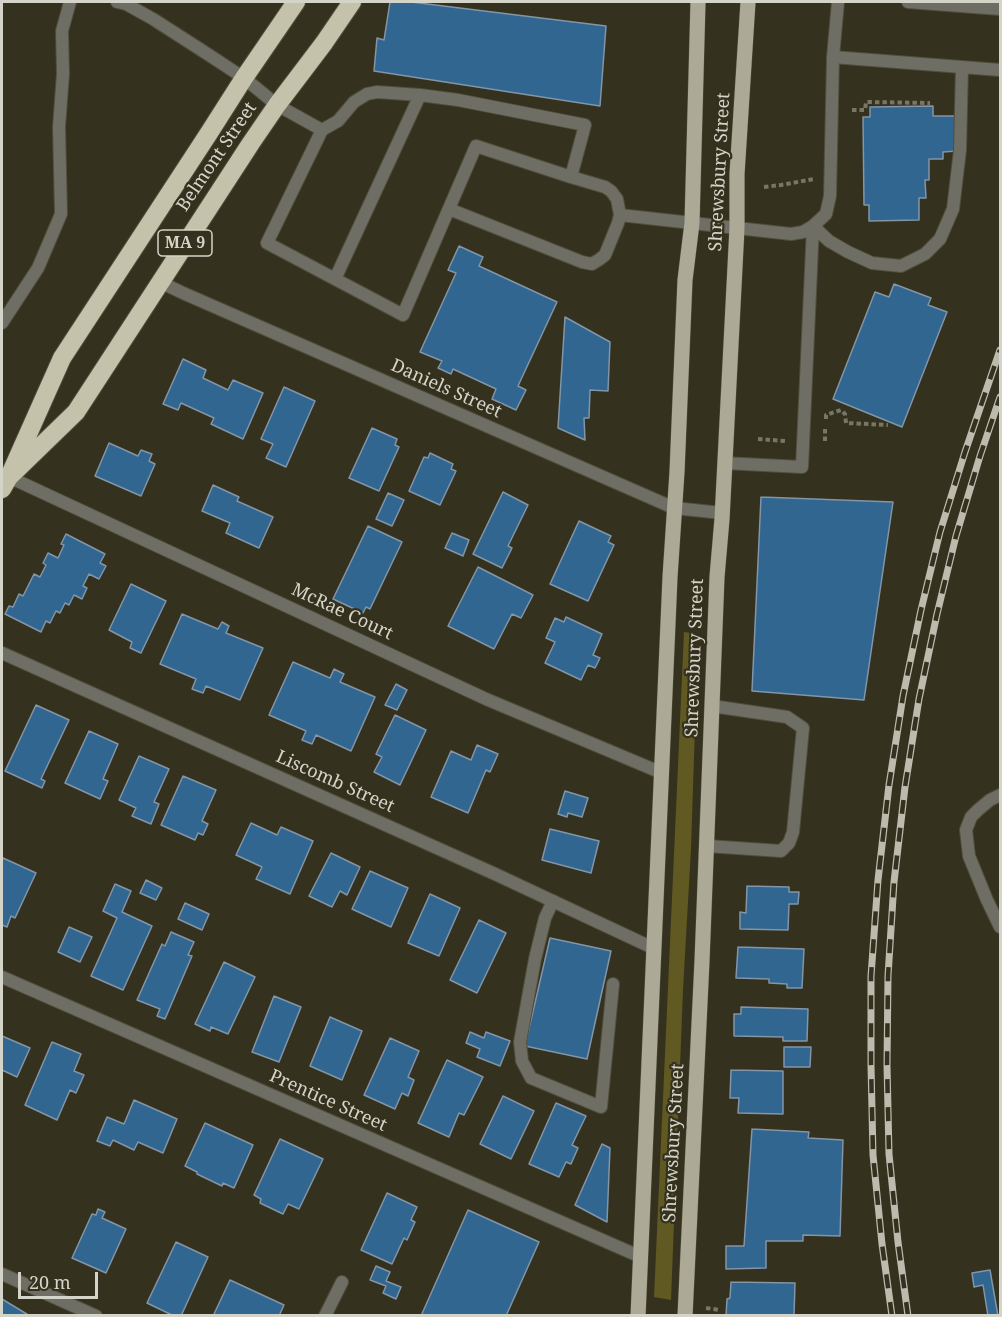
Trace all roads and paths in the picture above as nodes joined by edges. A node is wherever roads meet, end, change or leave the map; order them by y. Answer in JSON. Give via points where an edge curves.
{"nodes":[{"id":1,"x":70,"y":2,"type":"edge"},
{"id":2,"x":117,"y":2,"type":"edge"},
{"id":3,"x":296,"y":2,"type":"edge"},
{"id":4,"x":352,"y":2,"type":"edge"},
{"id":5,"x":698,"y":2,"type":"edge"},
{"id":6,"x":748,"y":2,"type":"edge"},
{"id":7,"x":838,"y":2,"type":"edge"},
{"id":8,"x":908,"y":2,"type":"edge"},
{"id":9,"x":1000,"y":9,"type":"edge"},
{"id":10,"x":833,"y":57,"type":"junction"},
{"id":11,"x":963,"y":67,"type":"junction"},
{"id":12,"x":1000,"y":70,"type":"edge"},
{"id":13,"x":244,"y":78,"type":"junction"},
{"id":14,"x":420,"y":95,"type":"junction"},
{"id":15,"x":930,"y":103,"type":"dead end"},
{"id":16,"x":277,"y":105,"type":"junction"},
{"id":17,"x":852,"y":110,"type":"dead end"},
{"id":18,"x":322,"y":130,"type":"junction"},
{"id":19,"x":570,"y":177,"type":"junction"},
{"id":20,"x":814,"y":179,"type":"dead end"},
{"id":21,"x":764,"y":187,"type":"dead end"},
{"id":22,"x":449,"y":209,"type":"junction"},
{"id":23,"x":620,"y":215,"type":"junction"},
{"id":24,"x":692,"y":223,"type":"junction"},
{"id":25,"x":813,"y":225,"type":"junction"},
{"id":26,"x":737,"y":228,"type":"junction"},
{"id":27,"x":335,"y":279,"type":"junction"},
{"id":28,"x":160,"y":282,"type":"junction"},
{"id":29,"x":2,"y":323,"type":"edge"},
{"id":30,"x":888,"y":425,"type":"dead end"},
{"id":31,"x":758,"y":439,"type":"dead end"},
{"id":32,"x":789,"y":441,"type":"dead end"},
{"id":33,"x":825,"y":441,"type":"dead end"},
{"id":34,"x":724,"y":463,"type":"junction"},
{"id":35,"x":5,"y":483,"type":"edge"},
{"id":36,"x":674,"y":508,"type":"junction"},
{"id":37,"x":722,"y":513,"type":"junction"},
{"id":38,"x":2,"y":653,"type":"edge"},
{"id":39,"x":712,"y":706,"type":"junction"},
{"id":40,"x":662,"y":773,"type":"junction"},
{"id":41,"x":1000,"y":795,"type":"edge"},
{"id":42,"x":706,"y":846,"type":"junction"},
{"id":43,"x":553,"y":901,"type":"junction"},
{"id":44,"x":1000,"y":927,"type":"edge"},
{"id":45,"x":653,"y":948,"type":"junction"},
{"id":46,"x":2,"y":977,"type":"edge"},
{"id":47,"x":613,"y":984,"type":"dead end"},
{"id":48,"x":641,"y":1257,"type":"junction"},
{"id":49,"x":2,"y":1274,"type":"edge"},
{"id":50,"x":342,"y":1282,"type":"dead end"},
{"id":51,"x":706,"y":1308,"type":"dead end"},
{"id":52,"x":720,"y":1310,"type":"dead end"},
{"id":53,"x":96,"y":1316,"type":"edge"},
{"id":54,"x":325,"y":1316,"type":"edge"},
{"id":55,"x":638,"y":1316,"type":"edge"},
{"id":56,"x":685,"y":1316,"type":"edge"}],
"edges":[{"from":1,"to":29,"type":"street","via":[[62,31],[62,214],[38,268]]},
{"from":2,"to":13,"type":"street","via":[[153,19]]},
{"from":3,"to":13,"type":"highway","name":"Belmont Street","number":"MA 9"},
{"from":4,"to":16,"type":"highway","name":"Belmont Street","number":"MA 9"},
{"from":5,"to":24,"type":"main road","name":"Shrewsbury Street"},
{"from":6,"to":26,"type":"main road","name":"Shrewsbury Street"},
{"from":7,"to":10,"type":"street"},
{"from":8,"to":9,"type":"street"},
{"from":10,"to":11,"type":"street"},
{"from":10,"to":25,"type":"street","via":[[830,196],[826,214]]},
{"from":11,"to":12,"type":"street"},
{"from":11,"to":25,"type":"street","via":[[953,209],[940,238],[925,254],[901,266],[872,263],[829,241]]},
{"from":13,"to":16,"type":"street"},
{"from":13,"to":35,"type":"highway","name":"Belmont Street","number":"MA 9","via":[[62,358]]},
{"from":14,"to":18,"type":"street","via":[[367,94]]},
{"from":14,"to":19,"type":"street","via":[[585,124]]},
{"from":14,"to":27,"type":"street"},
{"from":15,"to":17,"type":"path","via":[[866,102],[865,110]]},
{"from":16,"to":18,"type":"street"},
{"from":16,"to":28,"type":"highway","name":"Belmont Street","number":"MA 9"},
{"from":18,"to":27,"type":"street","via":[[267,243]]},
{"from":19,"to":22,"type":"street","via":[[476,146]]},
{"from":19,"to":23,"type":"street","via":[[606,187],[617,199]]},
{"from":20,"to":21,"type":"path"},
{"from":22,"to":23,"type":"street","via":[[592,264],[605,255]]},
{"from":22,"to":27,"type":"street","via":[[403,315]]},
{"from":23,"to":24,"type":"street"},
{"from":24,"to":26,"type":"street"},
{"from":24,"to":36,"type":"main road","name":"Shrewsbury Street","via":[[685,280]]},
{"from":25,"to":26,"type":"street","via":[[791,234]]},
{"from":25,"to":34,"type":"street","via":[[802,467]]},
{"from":26,"to":34,"type":"main road","name":"Shrewsbury Street"},
{"from":28,"to":35,"type":"highway","name":"Belmont Street","number":"MA 9","via":[[76,412]]},
{"from":28,"to":36,"type":"street","name":"Daniels Street"},
{"from":30,"to":33,"type":"path","via":[[846,423],[841,410],[833,412],[826,415]]},
{"from":31,"to":32,"type":"path"},
{"from":34,"to":37,"type":"main road","name":"Shrewsbury Street"},
{"from":35,"to":40,"type":"street","name":"McRae Court","via":[[486,699]]},
{"from":36,"to":37,"type":"street","name":"Daniels Street"},
{"from":36,"to":40,"type":"main road","name":"Shrewsbury Street"},
{"from":37,"to":39,"type":"main road","name":"Shrewsbury Street"},
{"from":38,"to":43,"type":"street","name":"Liscomb Street"},
{"from":39,"to":42,"type":"main road","name":"Shrewsbury Street"},
{"from":39,"to":42,"type":"street","via":[[787,717],[803,728],[789,843],[781,851]]},
{"from":40,"to":45,"type":"main road","name":"Shrewsbury Street"},
{"from":41,"to":44,"type":"street","via":[[971,817],[966,830],[969,856]]},
{"from":42,"to":56,"type":"main road","name":"Shrewsbury Street"},
{"from":43,"to":45,"type":"street","name":"Liscomb Street"},
{"from":43,"to":47,"type":"street","via":[[535,959],[520,1042],[522,1061],[531,1078],[602,1107]]},
{"from":45,"to":48,"type":"main road","name":"Shrewsbury Street"},
{"from":46,"to":48,"type":"street","name":"Prentice Street"},
{"from":48,"to":55,"type":"main road","name":"Shrewsbury Street"},
{"from":49,"to":53,"type":"street"},
{"from":50,"to":54,"type":"street"},
{"from":51,"to":52,"type":"path"}]}
